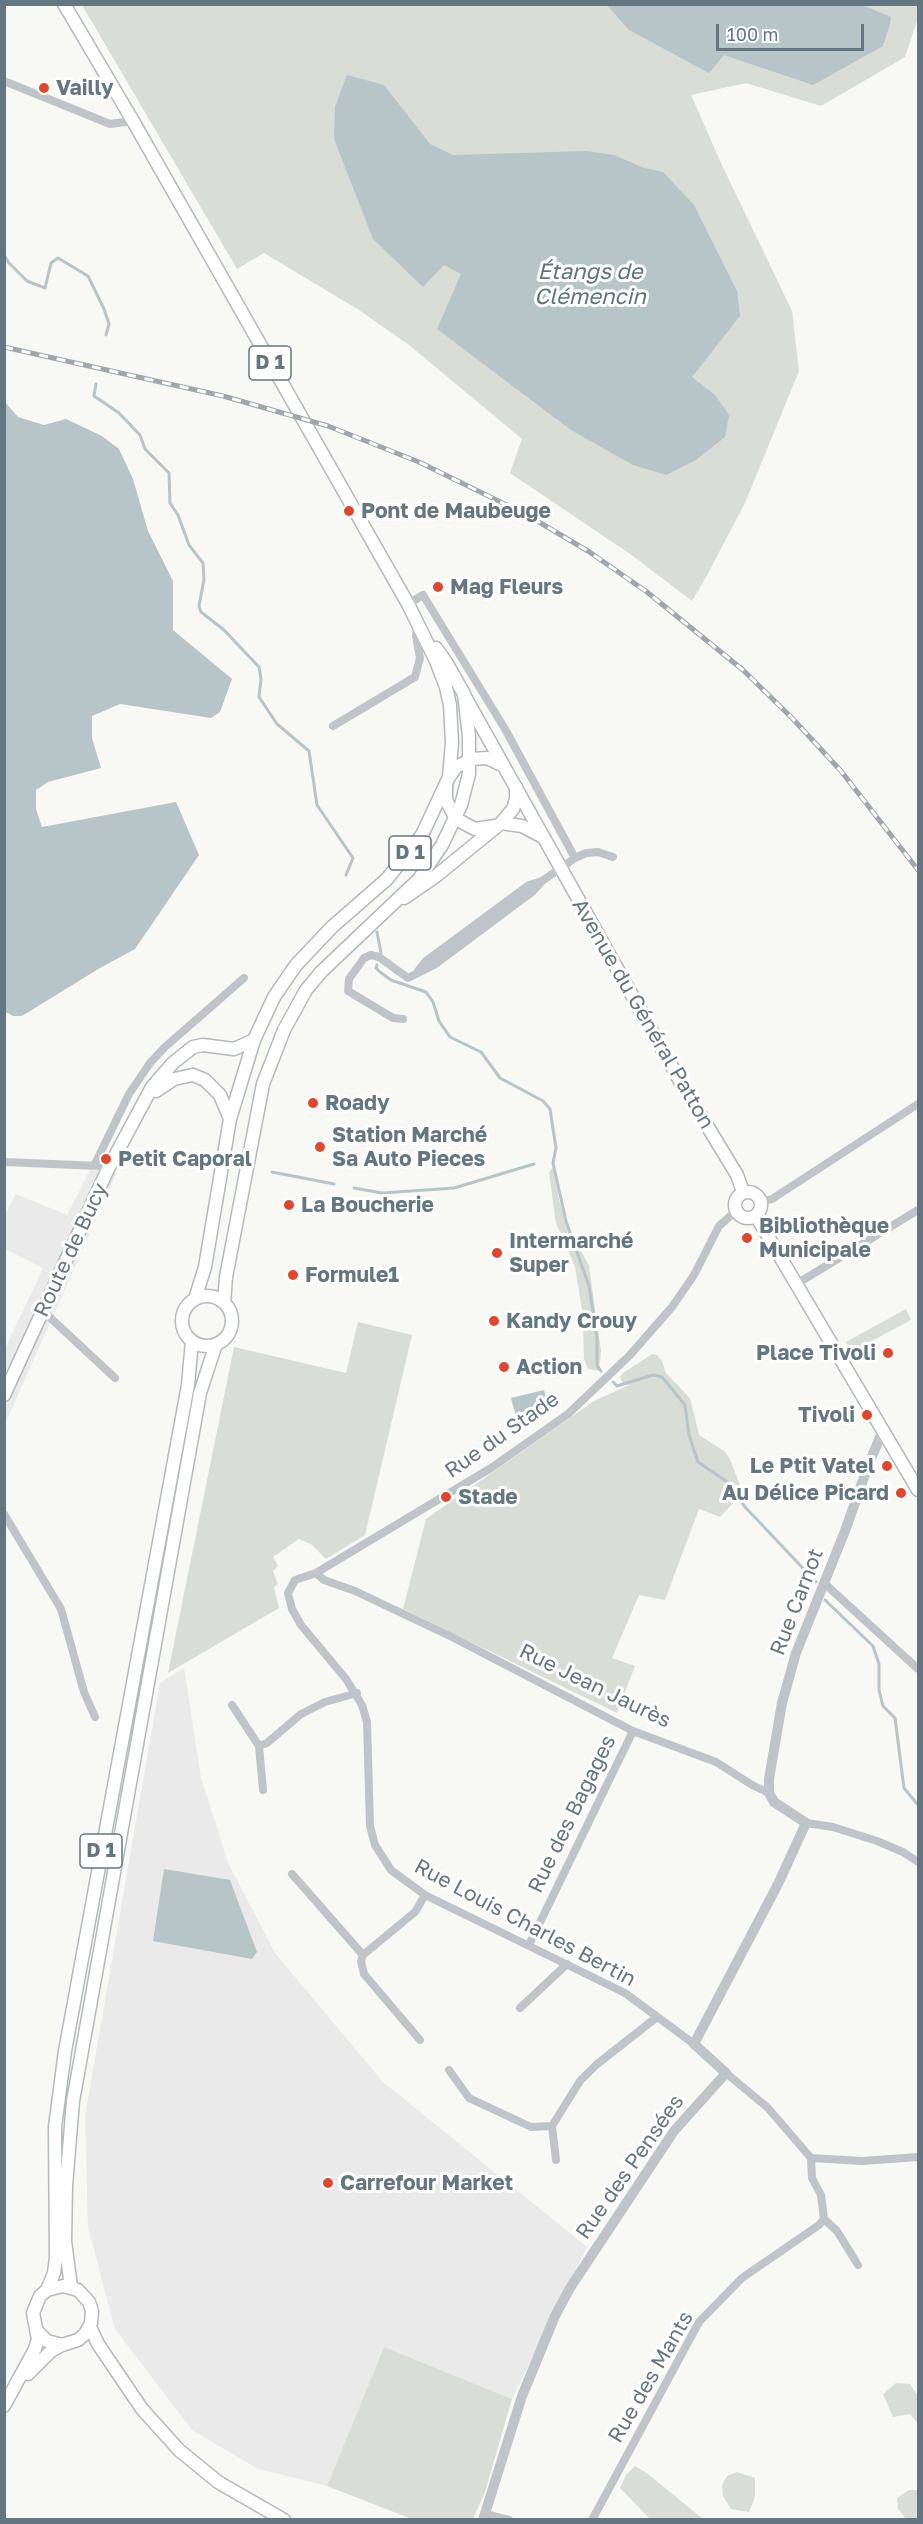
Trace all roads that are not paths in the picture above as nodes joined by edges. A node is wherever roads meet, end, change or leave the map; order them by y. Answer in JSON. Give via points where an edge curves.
{"nodes":[{"id":1,"x":64,"y":4,"type":"edge"},
{"id":2,"x":4,"y":81,"type":"edge"},
{"id":3,"x":133,"y":121,"type":"junction"},
{"id":4,"x":408,"y":604,"type":"junction"},
{"id":5,"x":418,"y":622,"type":"junction"},
{"id":6,"x":464,"y":694,"type":"junction"},
{"id":7,"x":333,"y":726,"type":"dead end"},
{"id":8,"x":469,"y":759,"type":"junction"},
{"id":9,"x":505,"y":766,"type":"junction"},
{"id":10,"x":448,"y":781,"type":"junction"},
{"id":11,"x":515,"y":784,"type":"junction"},
{"id":12,"x":456,"y":819,"type":"junction"},
{"id":13,"x":498,"y":824,"type":"junction"},
{"id":14,"x":542,"y":837,"type":"junction"},
{"id":15,"x":613,"y":857,"type":"dead end"},
{"id":16,"x":575,"y":858,"type":"junction"},
{"id":17,"x":560,"y":869,"type":"junction"},
{"id":18,"x":389,"y":909,"type":"junction"},
{"id":19,"x":244,"y":978,"type":"dead end"},
{"id":20,"x":403,"y":1019,"type":"dead end"},
{"id":21,"x":254,"y":1040,"type":"junction"},
{"id":22,"x":918,"y":1104,"type":"edge"},
{"id":23,"x":140,"y":1107,"type":"junction"},
{"id":24,"x":230,"y":1119,"type":"junction"},
{"id":25,"x":4,"y":1162,"type":"edge"},
{"id":26,"x":95,"y":1164,"type":"junction"},
{"id":27,"x":108,"y":1169,"type":"junction"},
{"id":28,"x":743,"y":1192,"type":"junction"},
{"id":29,"x":761,"y":1202,"type":"junction"},
{"id":30,"x":918,"y":1210,"type":"edge"},
{"id":31,"x":736,"y":1211,"type":"junction"},
{"id":32,"x":756,"y":1216,"type":"junction"},
{"id":33,"x":798,"y":1283,"type":"junction"},
{"id":34,"x":195,"y":1299,"type":"junction"},
{"id":35,"x":224,"y":1303,"type":"junction"},
{"id":36,"x":43,"y":1311,"type":"junction"},
{"id":37,"x":192,"y":1341,"type":"junction"},
{"id":38,"x":216,"y":1344,"type":"junction"},
{"id":39,"x":115,"y":1378,"type":"dead end"},
{"id":40,"x":4,"y":1395,"type":"edge"},
{"id":41,"x":885,"y":1433,"type":"junction"},
{"id":42,"x":918,"y":1490,"type":"edge"},
{"id":43,"x":4,"y":1514,"type":"edge"},
{"id":44,"x":316,"y":1573,"type":"junction"},
{"id":45,"x":824,"y":1583,"type":"junction"},
{"id":46,"x":290,"y":1585,"type":"joint"},
{"id":47,"x":918,"y":1669,"type":"edge"},
{"id":48,"x":357,"y":1693,"type":"junction"},
{"id":49,"x":232,"y":1705,"type":"dead end"},
{"id":50,"x":95,"y":1717,"type":"dead end"},
{"id":51,"x":633,"y":1731,"type":"junction"},
{"id":52,"x":259,"y":1746,"type":"junction"},
{"id":53,"x":263,"y":1790,"type":"dead end"},
{"id":54,"x":769,"y":1792,"type":"junction"},
{"id":55,"x":806,"y":1822,"type":"junction"},
{"id":56,"x":918,"y":1862,"type":"edge"},
{"id":57,"x":292,"y":1874,"type":"dead end"},
{"id":58,"x":425,"y":1895,"type":"junction"},
{"id":59,"x":529,"y":1945,"type":"junction"},
{"id":60,"x":363,"y":1955,"type":"junction"},
{"id":61,"x":567,"y":1964,"type":"junction"},
{"id":62,"x":520,"y":2008,"type":"dead end"},
{"id":63,"x":657,"y":2017,"type":"junction"},
{"id":64,"x":420,"y":2040,"type":"dead end"},
{"id":65,"x":694,"y":2044,"type":"junction"},
{"id":66,"x":448,"y":2070,"type":"dead end"},
{"id":67,"x":726,"y":2073,"type":"junction"},
{"id":68,"x":552,"y":2126,"type":"junction"},
{"id":69,"x":918,"y":2157,"type":"edge"},
{"id":70,"x":811,"y":2158,"type":"junction"},
{"id":71,"x":556,"y":2160,"type":"dead end"},
{"id":72,"x":824,"y":2219,"type":"junction"},
{"id":73,"x":858,"y":2265,"type":"dead end"},
{"id":74,"x":70,"y":2287,"type":"junction"},
{"id":75,"x":47,"y":2290,"type":"junction"},
{"id":76,"x":90,"y":2327,"type":"junction"},
{"id":77,"x":37,"y":2331,"type":"junction"},
{"id":78,"x":62,"y":2345,"type":"junction"},
{"id":79,"x":16,"y":2389,"type":"junction"},
{"id":80,"x":4,"y":2406,"type":"edge"},
{"id":81,"x":484,"y":2517,"type":"edge"},
{"id":82,"x":284,"y":2520,"type":"edge"},
{"id":83,"x":509,"y":2520,"type":"edge"},
{"id":84,"x":591,"y":2520,"type":"edge"}],
"edges":[{"from":1,"to":3,"type":"main road","number":"D 1"},
{"from":2,"to":3,"type":"street","via":[[110,124]]},
{"from":3,"to":4,"type":"main road","number":"D 1"},
{"from":4,"to":5,"type":"main road","number":"D 1"},
{"from":4,"to":16,"type":"street","via":[[423,595],[505,729]]},
{"from":5,"to":6,"type":"main road","number":"D 1"},
{"from":5,"to":7,"type":"street","via":[[420,658],[415,677]]},
{"from":5,"to":10,"type":"main road","number":"D 1","via":[[446,687],[452,743]]},
{"from":6,"to":8,"type":"main road","number":"D 1"},
{"from":6,"to":9,"type":"main road","name":"Avenue du Général Patton"},
{"from":8,"to":9,"type":"main road","via":[[487,758]]},
{"from":8,"to":10,"type":"main road","via":[[456,767]]},
{"from":8,"to":12,"type":"main road","number":"D 1","via":[[466,788]]},
{"from":9,"to":11,"type":"main road","name":"Avenue du Général Patton"},
{"from":10,"to":12,"type":"main road","via":[[446,800]]},
{"from":10,"to":21,"type":"main road","number":"D 1","via":[[422,835],[402,863],[312,947],[282,983]]},
{"from":11,"to":13,"type":"main road","via":[[513,809]]},
{"from":11,"to":14,"type":"main road","name":"Avenue du Général Patton"},
{"from":12,"to":13,"type":"main road","via":[[475,829]]},
{"from":12,"to":18,"type":"main road","number":"D 1","via":[[419,879]]},
{"from":13,"to":14,"type":"main road","via":[[522,826]]},
{"from":13,"to":18,"type":"main road"},
{"from":14,"to":17,"type":"main road","name":"Avenue du Général Patton"},
{"from":15,"to":16,"type":"street","via":[[598,852]]},
{"from":16,"to":17,"type":"street"},
{"from":17,"to":20,"type":"street","via":[[529,885],[408,978],[379,957],[364,958],[348,979],[348,992],[393,1018]]},
{"from":17,"to":28,"type":"main road","name":"Avenue du Général Patton","via":[[737,1175]]},
{"from":18,"to":35,"type":"main road","number":"D 1","via":[[335,957],[306,990],[272,1057],[240,1195]]},
{"from":19,"to":26,"type":"street","name":"Route de Bucy","via":[[150,1063],[129,1094]]},
{"from":21,"to":23,"type":"main road","name":"Route de Bucy","via":[[234,1049],[193,1047],[158,1080]]},
{"from":21,"to":24,"type":"main road","number":"D 1"},
{"from":22,"to":29,"type":"street","via":[[772,1199]]},
{"from":23,"to":24,"type":"main road","name":"Route de Bucy","via":[[163,1084],[193,1075],[205,1080],[220,1095]]},
{"from":23,"to":27,"type":"main road","name":"Route de Bucy"},
{"from":24,"to":34,"type":"main road","number":"D 1","via":[[205,1267]]},
{"from":25,"to":26,"type":"street"},
{"from":26,"to":27,"type":"street"},
{"from":27,"to":36,"type":"main road","name":"Route de Bucy"},
{"from":28,"to":29,"type":"main road","via":[[756,1194]]},
{"from":28,"to":31,"type":"main road","via":[[736,1198]]},
{"from":29,"to":32,"type":"main road"},
{"from":30,"to":33,"type":"street"},
{"from":31,"to":32,"type":"main road","via":[[743,1218]]},
{"from":31,"to":44,"type":"street","name":"Rue du Stade","via":[[719,1226],[672,1307],[630,1355],[568,1414],[491,1468]]},
{"from":32,"to":33,"type":"main road"},
{"from":33,"to":41,"type":"main road"},
{"from":34,"to":35,"type":"main road","via":[[210,1296]]},
{"from":34,"to":37,"type":"main road","via":[[182,1319]]},
{"from":35,"to":38,"type":"main road","via":[[231,1324],[229,1332]]},
{"from":36,"to":39,"type":"street"},
{"from":36,"to":40,"type":"main road","name":"Route de Bucy"},
{"from":37,"to":38,"type":"main road"},
{"from":37,"to":75,"type":"main road","number":"D 1","via":[[188,1385],[63,2063],[56,2127],[56,2258]]},
{"from":38,"to":74,"type":"main road","number":"D 1","via":[[200,1394],[73,2101],[65,2241]]},
{"from":41,"to":42,"type":"main road"},
{"from":41,"to":45,"type":"street","name":"Rue Carnot","via":[[873,1451]]},
{"from":43,"to":50,"type":"street","via":[[62,1609],[84,1692]]},
{"from":44,"to":46,"type":"street","name":"Rue du Stade"},
{"from":44,"to":51,"type":"street","name":"Rue Jean Jaurès","via":[[452,1637]]},
{"from":45,"to":47,"type":"street"},
{"from":45,"to":54,"type":"street","name":"Rue Carnot","via":[[796,1653],[782,1703]]},
{"from":46,"to":48,"type":"street","name":"Rue Louis Charles Bertin","via":[[288,1600],[301,1625]]},
{"from":48,"to":52,"type":"street","via":[[324,1702],[301,1714]]},
{"from":48,"to":58,"type":"street","name":"Rue Louis Charles Bertin","via":[[367,1722],[370,1826],[375,1845],[391,1870]]},
{"from":49,"to":52,"type":"street"},
{"from":51,"to":54,"type":"street","name":"Rue Jean Jaurès","via":[[716,1762]]},
{"from":51,"to":59,"type":"street","name":"Rue des Bagages"},
{"from":52,"to":53,"type":"street"},
{"from":54,"to":55,"type":"street","name":"Rue Jean Jaurès","via":[[774,1802]]},
{"from":55,"to":56,"type":"street","name":"Rue Jean Jaurès","via":[[877,1840]]},
{"from":55,"to":65,"type":"street"},
{"from":57,"to":60,"type":"street"},
{"from":58,"to":59,"type":"street","name":"Rue Louis Charles Bertin"},
{"from":58,"to":60,"type":"street","via":[[415,1912]]},
{"from":59,"to":61,"type":"street","name":"Rue Louis Charles Bertin"},
{"from":60,"to":64,"type":"street","via":[[364,1974]]},
{"from":61,"to":62,"type":"street"},
{"from":61,"to":63,"type":"street","name":"Rue Louis Charles Bertin","via":[[625,1993]]},
{"from":63,"to":65,"type":"street","name":"Rue Louis Charles Bertin"},
{"from":63,"to":68,"type":"street","via":[[588,2073]]},
{"from":65,"to":67,"type":"street"},
{"from":66,"to":68,"type":"street","via":[[469,2098],[531,2127]]},
{"from":67,"to":70,"type":"street","via":[[768,2108]]},
{"from":67,"to":81,"type":"street","name":"Rue des Pensées","via":[[674,2131],[570,2288],[522,2396]]},
{"from":68,"to":71,"type":"street"},
{"from":69,"to":70,"type":"street","via":[[862,2161]]},
{"from":70,"to":72,"type":"street"},
{"from":72,"to":73,"type":"street","via":[[837,2231]]},
{"from":72,"to":84,"type":"street","name":"Rue des Mants","via":[[742,2278],[699,2322]]},
{"from":74,"to":75,"type":"main road"},
{"from":74,"to":76,"type":"main road","via":[[89,2302]]},
{"from":75,"to":77,"type":"main road","via":[[33,2313]]},
{"from":76,"to":78,"type":"main road","via":[[78,2340]]},
{"from":76,"to":82,"type":"main road","via":[[142,2409],[178,2450],[219,2482]]},
{"from":77,"to":78,"type":"main road","via":[[47,2341]]},
{"from":77,"to":79,"type":"main road","via":[[35,2349]]},
{"from":78,"to":79,"type":"main road","via":[[51,2351]]},
{"from":79,"to":80,"type":"main road"},
{"from":81,"to":83,"type":"street"}]}
